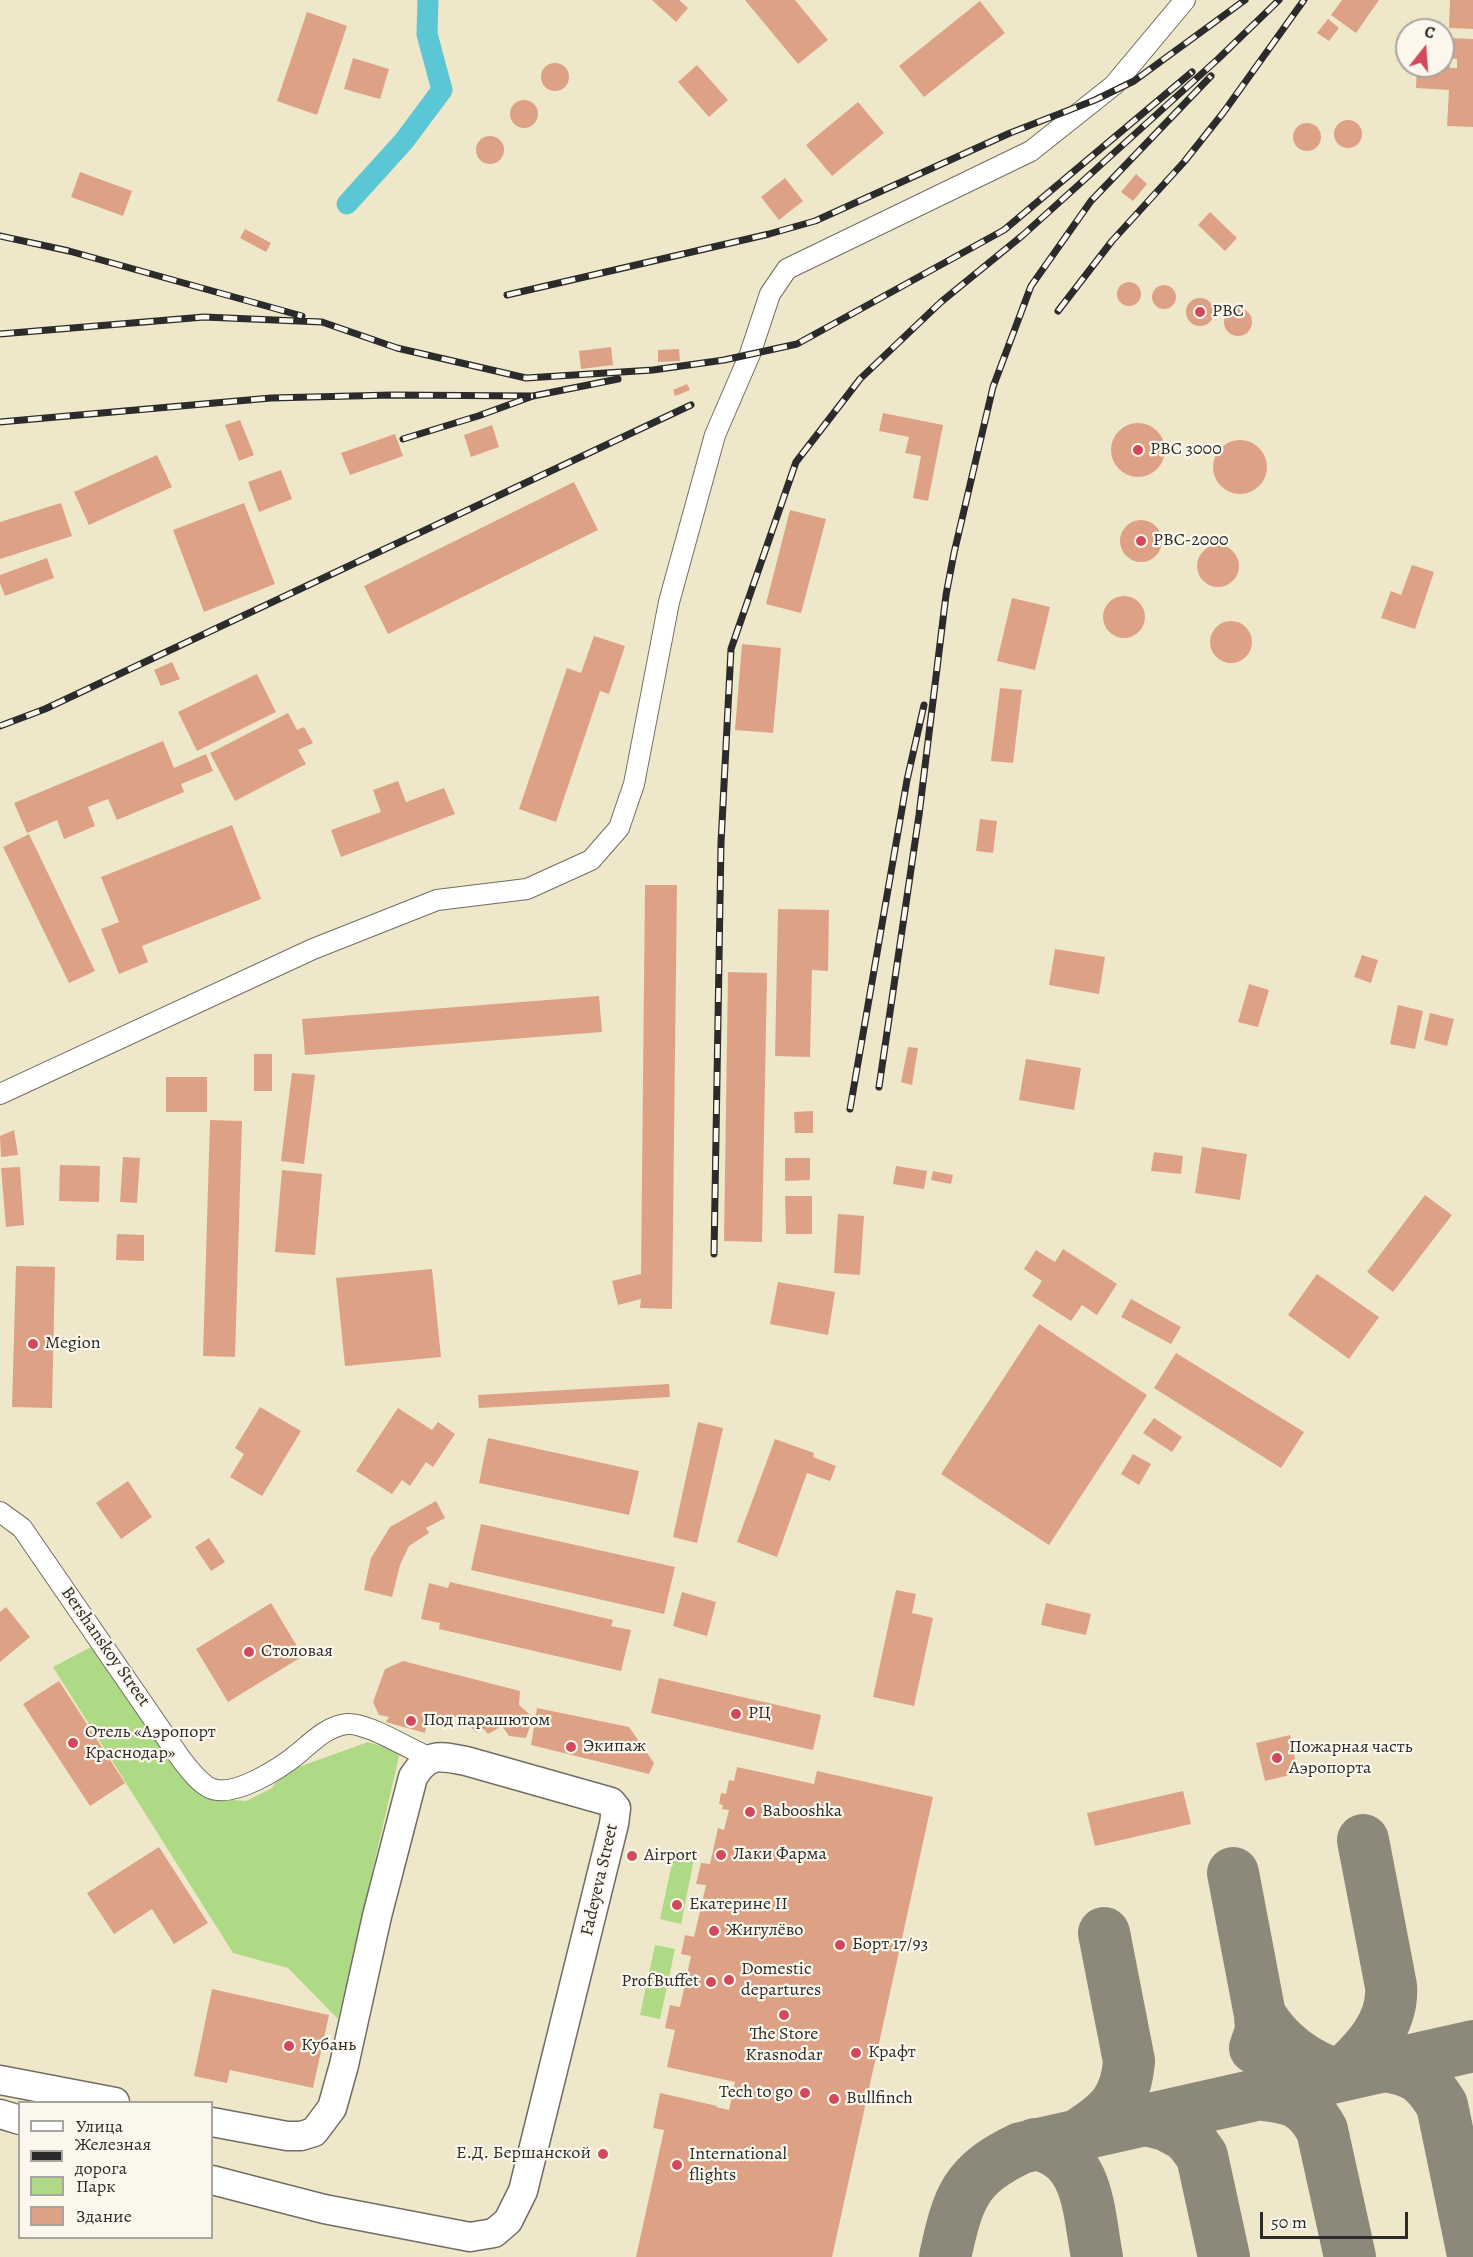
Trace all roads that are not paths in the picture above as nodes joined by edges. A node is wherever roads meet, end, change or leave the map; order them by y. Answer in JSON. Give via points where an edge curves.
{"nodes":[{"id":1,"x":1185,"y":0,"type":"edge"},
{"id":2,"x":0,"y":1094,"type":"edge"},
{"id":3,"x":0,"y":1512,"type":"edge"},
{"id":4,"x":431,"y":1758,"type":"junction"},
{"id":5,"x":0,"y":2080,"type":"edge"},
{"id":6,"x":105,"y":2101,"type":"edge"},
{"id":7,"x":0,"y":2114,"type":"edge"},
{"id":8,"x":18,"y":2119,"type":"edge"},
{"id":9,"x":213,"y":2122,"type":"edge"},
{"id":10,"x":213,"y":2180,"type":"edge"}],
"edges":[{"from":1,"to":2,"type":"street","via":[[1114,84],[1031,151],[787,269],[770,294],[750,354],[715,435],[669,602],[634,784],[619,828],[591,860],[527,889],[437,900],[313,949]]},
{"from":3,"to":4,"type":"street","name":"Bershanskoy Street","via":[[22,1528],[181,1759],[211,1788],[228,1790],[246,1785],[293,1758],[326,1731],[348,1723]]},
{"from":4,"to":9,"type":"main road","via":[[413,1777],[332,2108],[314,2132],[301,2136]]},
{"from":4,"to":10,"type":"main road","name":"Fadeyeva Street","via":[[466,1761],[604,1799],[616,1808],[583,1956],[519,2202],[508,2222],[495,2233],[471,2236],[324,2209]]},
{"from":5,"to":6,"type":"main road"},
{"from":7,"to":8,"type":"main road"}]}
